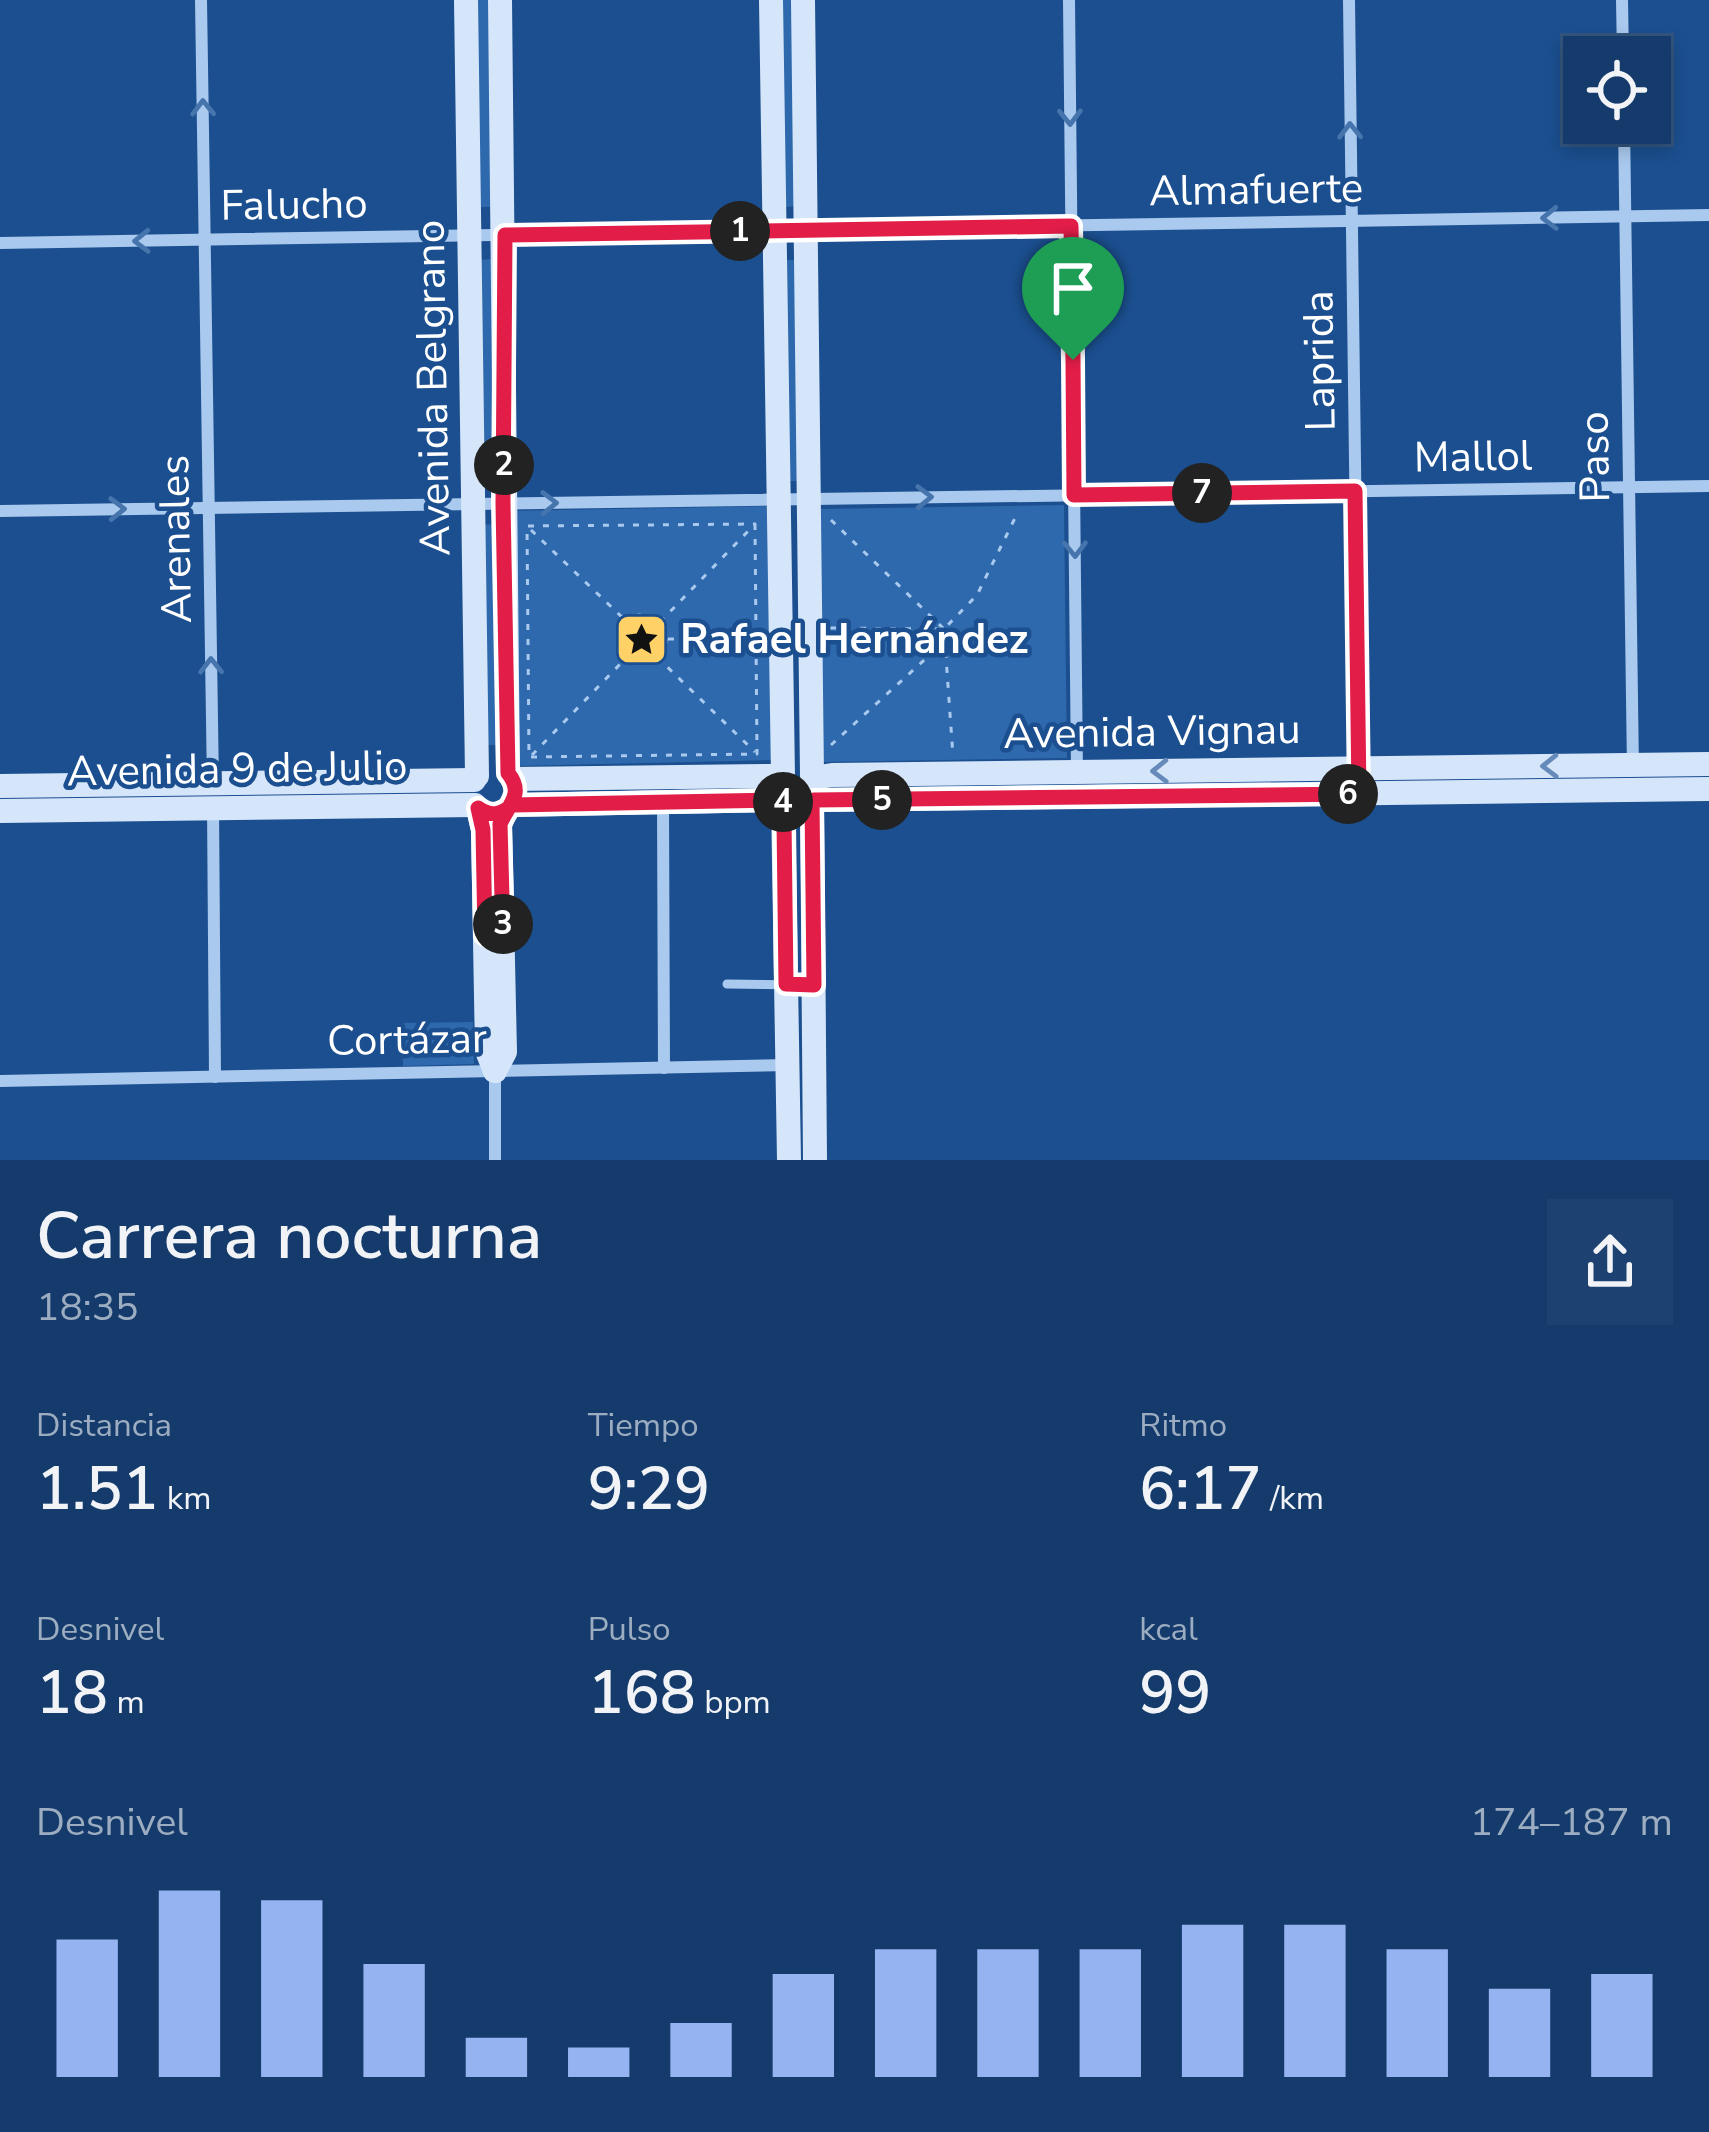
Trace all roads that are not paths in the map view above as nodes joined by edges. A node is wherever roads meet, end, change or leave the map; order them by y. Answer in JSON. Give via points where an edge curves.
{"nodes":[{"id":1,"x":201,"y":0,"type":"edge"},
{"id":2,"x":466,"y":0,"type":"edge"},
{"id":3,"x":500,"y":0,"type":"edge"},
{"id":4,"x":771,"y":0,"type":"edge"},
{"id":5,"x":803,"y":0,"type":"edge"},
{"id":6,"x":1069,"y":0,"type":"edge"},
{"id":7,"x":1348,"y":0,"type":"edge"},
{"id":8,"x":1622,"y":0,"type":"edge"},
{"id":9,"x":1623,"y":36,"type":"edge"},
{"id":10,"x":1624,"y":144,"type":"edge"},
{"id":11,"x":1709,"y":215,"type":"edge"},
{"id":12,"x":1625,"y":217,"type":"junction"},
{"id":13,"x":1352,"y":221,"type":"junction"},
{"id":14,"x":1071,"y":226,"type":"junction"},
{"id":15,"x":775,"y":230,"type":"junction"},
{"id":16,"x":804,"y":230,"type":"junction"},
{"id":17,"x":470,"y":235,"type":"junction"},
{"id":18,"x":505,"y":235,"type":"junction"},
{"id":19,"x":205,"y":240,"type":"junction"},
{"id":20,"x":0,"y":243,"type":"edge"},
{"id":21,"x":1709,"y":486,"type":"edge"},
{"id":22,"x":1629,"y":488,"type":"junction"},
{"id":23,"x":1355,"y":491,"type":"junction"},
{"id":24,"x":1074,"y":495,"type":"junction"},
{"id":25,"x":807,"y":499,"type":"junction"},
{"id":26,"x":779,"y":500,"type":"junction"},
{"id":27,"x":503,"y":503,"type":"junction"},
{"id":28,"x":473,"y":504,"type":"junction"},
{"id":29,"x":208,"y":508,"type":"junction"},
{"id":30,"x":0,"y":511,"type":"edge"},
{"id":31,"x":1709,"y":764,"type":"edge"},
{"id":32,"x":1633,"y":777,"type":"junction"},
{"id":33,"x":1359,"y":781,"type":"junction"},
{"id":34,"x":812,"y":783,"type":"junction"},
{"id":35,"x":1077,"y":785,"type":"junction"},
{"id":36,"x":0,"y":786,"type":"edge"},
{"id":37,"x":510,"y":789,"type":"junction"},
{"id":38,"x":1709,"y":789,"type":"edge"},
{"id":39,"x":782,"y":790,"type":"junction"},
{"id":40,"x":476,"y":792,"type":"junction"},
{"id":41,"x":213,"y":796,"type":"junction"},
{"id":42,"x":663,"y":803,"type":"junction"},
{"id":43,"x":0,"y":812,"type":"edge"},
{"id":44,"x":494,"y":935,"type":"junction"},
{"id":45,"x":727,"y":984,"type":"dead end"},
{"id":46,"x":786,"y":984,"type":"junction"},
{"id":47,"x":814,"y":985,"type":"junction"},
{"id":48,"x":787,"y":1065,"type":"junction"},
{"id":49,"x":815,"y":1065,"type":"junction"},
{"id":50,"x":664,"y":1068,"type":"junction"},
{"id":51,"x":495,"y":1071,"type":"junction"},
{"id":52,"x":215,"y":1077,"type":"junction"},
{"id":53,"x":0,"y":1082,"type":"edge"},
{"id":54,"x":495,"y":1160,"type":"edge"},
{"id":55,"x":789,"y":1160,"type":"edge"},
{"id":56,"x":815,"y":1160,"type":"edge"}],
"edges":[{"from":19,"to":1,"type":"street","name":"Arenales","one_way":true},
{"from":2,"to":17,"type":"main road","name":"Avenida Belgrano"},
{"from":3,"to":18,"type":"main road","name":"Avenida Belgrano"},
{"from":4,"to":15,"type":"main road"},
{"from":5,"to":16,"type":"main road"},
{"from":6,"to":14,"type":"street","one_way":true},
{"from":13,"to":7,"type":"street","name":"Laprida","one_way":true},
{"from":8,"to":9,"type":"street"},
{"from":10,"to":12,"type":"street","name":"Paso"},
{"from":11,"to":12,"type":"street","name":"Almafuerte"},
{"from":12,"to":13,"type":"street","name":"Almafuerte","one_way":true},
{"from":12,"to":22,"type":"street","name":"Paso"},
{"from":13,"to":14,"type":"street","name":"Almafuerte"},
{"from":13,"to":23,"type":"street","name":"Laprida"},
{"from":14,"to":16,"type":"street","name":"Almafuerte"},
{"from":14,"to":24,"type":"street"},
{"from":15,"to":16,"type":"street","name":"Falucho"},
{"from":15,"to":18,"type":"street","name":"Falucho"},
{"from":15,"to":26,"type":"main road"},
{"from":16,"to":25,"type":"main road"},
{"from":17,"to":18,"type":"street","name":"Falucho"},
{"from":17,"to":19,"type":"street","name":"Falucho"},
{"from":17,"to":28,"type":"main road","name":"Avenida Belgrano"},
{"from":18,"to":27,"type":"main road","name":"Avenida Belgrano"},
{"from":19,"to":20,"type":"street","name":"Falucho","one_way":true},
{"from":19,"to":29,"type":"street","name":"Arenales"},
{"from":21,"to":22,"type":"street","name":"Mallol"},
{"from":22,"to":23,"type":"street","name":"Mallol"},
{"from":22,"to":32,"type":"street","name":"Paso"},
{"from":23,"to":24,"type":"street","name":"Mallol"},
{"from":23,"to":33,"type":"street","name":"Laprida"},
{"from":25,"to":24,"type":"street","name":"Mallol","one_way":true},
{"from":24,"to":35,"type":"street","one_way":true},
{"from":25,"to":26,"type":"street","name":"Mallol"},
{"from":25,"to":34,"type":"main road"},
{"from":27,"to":26,"type":"street","name":"Mallol","one_way":true},
{"from":26,"to":39,"type":"main road"},
{"from":27,"to":28,"type":"street","name":"Mallol"},
{"from":27,"to":37,"type":"main road","name":"Avenida Belgrano"},
{"from":28,"to":29,"type":"street","name":"Mallol"},
{"from":28,"to":40,"type":"main road","name":"Avenida Belgrano"},
{"from":30,"to":29,"type":"street","name":"Mallol","one_way":true},
{"from":41,"to":29,"type":"street","name":"Arenales","one_way":true},
{"from":31,"to":32,"type":"main road","name":"Avenida Vignau"},
{"from":32,"to":33,"type":"main road","name":"Avenida Vignau"},
{"from":32,"to":38,"type":"main road","name":"Avenida Vignau"},
{"from":33,"to":35,"type":"main road","name":"Avenida Vignau"},
{"from":34,"to":35,"type":"main road","name":"Avenida Vignau"},
{"from":34,"to":35,"type":"main road","name":"Avenida Vignau","via":[[832,775],[954,774]]},
{"from":34,"to":39,"type":"main road","via":[[800,770],[788,772]]},
{"from":34,"to":39,"type":"main road","via":[[797,809]]},
{"from":34,"to":47,"type":"main road"},
{"from":36,"to":41,"type":"main road","name":"Avenida 9 de Julio"},
{"from":37,"to":39,"type":"main road","via":[[771,776]]},
{"from":37,"to":40,"type":"main road","via":[[495,768]]},
{"from":37,"to":40,"type":"main road","via":[[494,814]]},
{"from":37,"to":42,"type":"main road"},
{"from":37,"to":44,"type":"main road","name":"Avenida Belgrano","via":[[500,824]]},
{"from":39,"to":42,"type":"main road"},
{"from":39,"to":46,"type":"main road"},
{"from":40,"to":41,"type":"main road","name":"Avenida 9 de Julio"},
{"from":40,"to":44,"type":"main road","name":"Avenida Belgrano"},
{"from":41,"to":43,"type":"main road","name":"Avenida 9 de Julio"},
{"from":41,"to":52,"type":"street","name":"Arenales"},
{"from":42,"to":50,"type":"street"},
{"from":44,"to":51,"type":"main road","name":"Avenida Belgrano","via":[[487,1051]]},
{"from":45,"to":46,"type":"lane"},
{"from":46,"to":47,"type":"lane"},
{"from":46,"to":48,"type":"main road"},
{"from":47,"to":49,"type":"main road"},
{"from":48,"to":49,"type":"street","name":"Cortázar"},
{"from":48,"to":50,"type":"street","name":"Cortázar"},
{"from":48,"to":55,"type":"main road"},
{"from":49,"to":56,"type":"main road"},
{"from":50,"to":51,"type":"street","name":"Cortázar"},
{"from":51,"to":52,"type":"street","name":"Cortázar"},
{"from":51,"to":54,"type":"street"},
{"from":52,"to":53,"type":"street","name":"Cortázar"}]}
